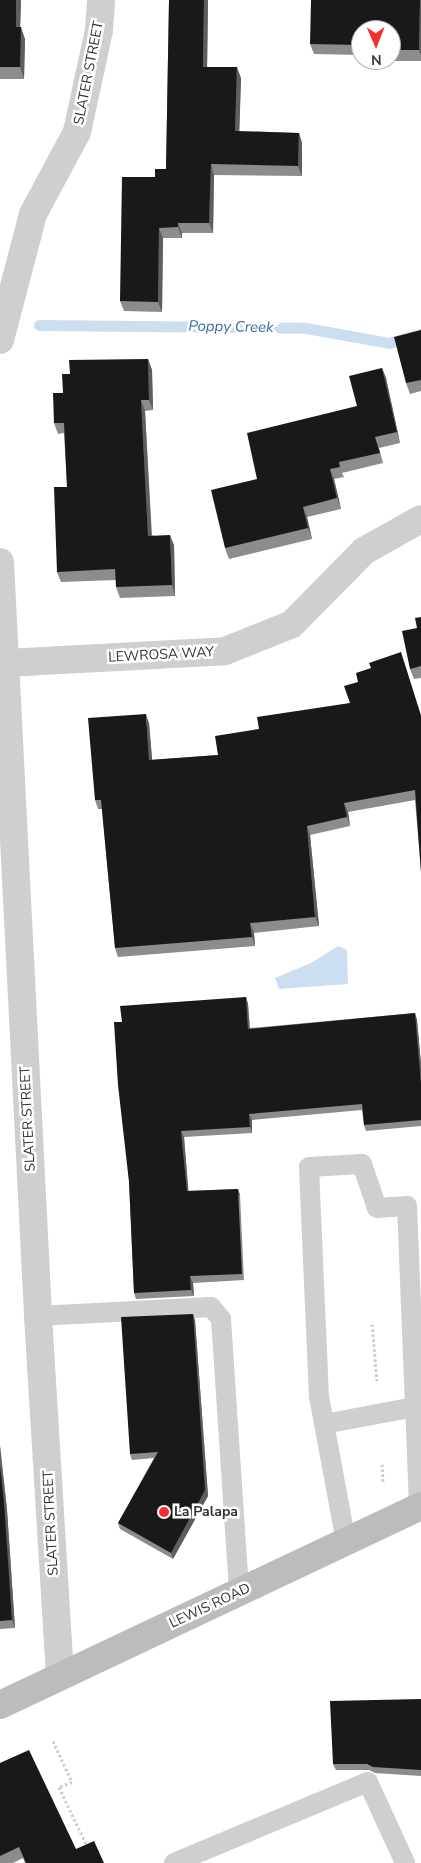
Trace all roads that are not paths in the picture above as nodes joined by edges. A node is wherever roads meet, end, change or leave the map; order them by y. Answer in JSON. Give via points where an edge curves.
{"nodes":[{"id":1,"x":101,"y":0,"type":"edge"},
{"id":2,"x":0,"y":340,"type":"edge"},
{"id":3,"x":421,"y":519,"type":"edge"},
{"id":4,"x":0,"y":562,"type":"edge"},
{"id":5,"x":6,"y":664,"type":"junction"},
{"id":6,"x":38,"y":1316,"type":"junction"},
{"id":7,"x":415,"y":1407,"type":"junction"},
{"id":8,"x":324,"y":1424,"type":"junction"},
{"id":9,"x":420,"y":1507,"type":"edge"},
{"id":10,"x":346,"y":1542,"type":"junction"},
{"id":11,"x":239,"y":1592,"type":"junction"},
{"id":12,"x":60,"y":1676,"type":"junction"},
{"id":13,"x":0,"y":1705,"type":"edge"},
{"id":14,"x":174,"y":1863,"type":"edge"},
{"id":15,"x":405,"y":1863,"type":"edge"}],
"edges":[{"from":1,"to":2,"type":"street","name":"SLATER STREET","via":[[99,30],[77,132],[33,214]]},
{"from":3,"to":5,"type":"street","name":"LEWROSA WAY","via":[[364,551],[292,624],[225,651]]},
{"from":4,"to":5,"type":"street","name":"SLATER STREET"},
{"from":5,"to":6,"type":"street","name":"SLATER STREET"},
{"from":6,"to":11,"type":"lane","via":[[211,1307],[221,1319]]},
{"from":6,"to":12,"type":"street","name":"SLATER STREET"},
{"from":7,"to":8,"type":"lane"},
{"from":7,"to":8,"type":"lane","via":[[407,1206],[376,1208],[362,1164],[309,1166],[319,1397]]},
{"from":7,"to":9,"type":"lane"},
{"from":8,"to":10,"type":"lane"},
{"from":9,"to":10,"type":"main road","name":"LEWIS ROAD"},
{"from":10,"to":11,"type":"main road","name":"LEWIS ROAD"},
{"from":11,"to":12,"type":"main road","name":"LEWIS ROAD"},
{"from":12,"to":13,"type":"main road","name":"LEWIS ROAD"},
{"from":14,"to":15,"type":"lane","via":[[368,1782]]}]}
